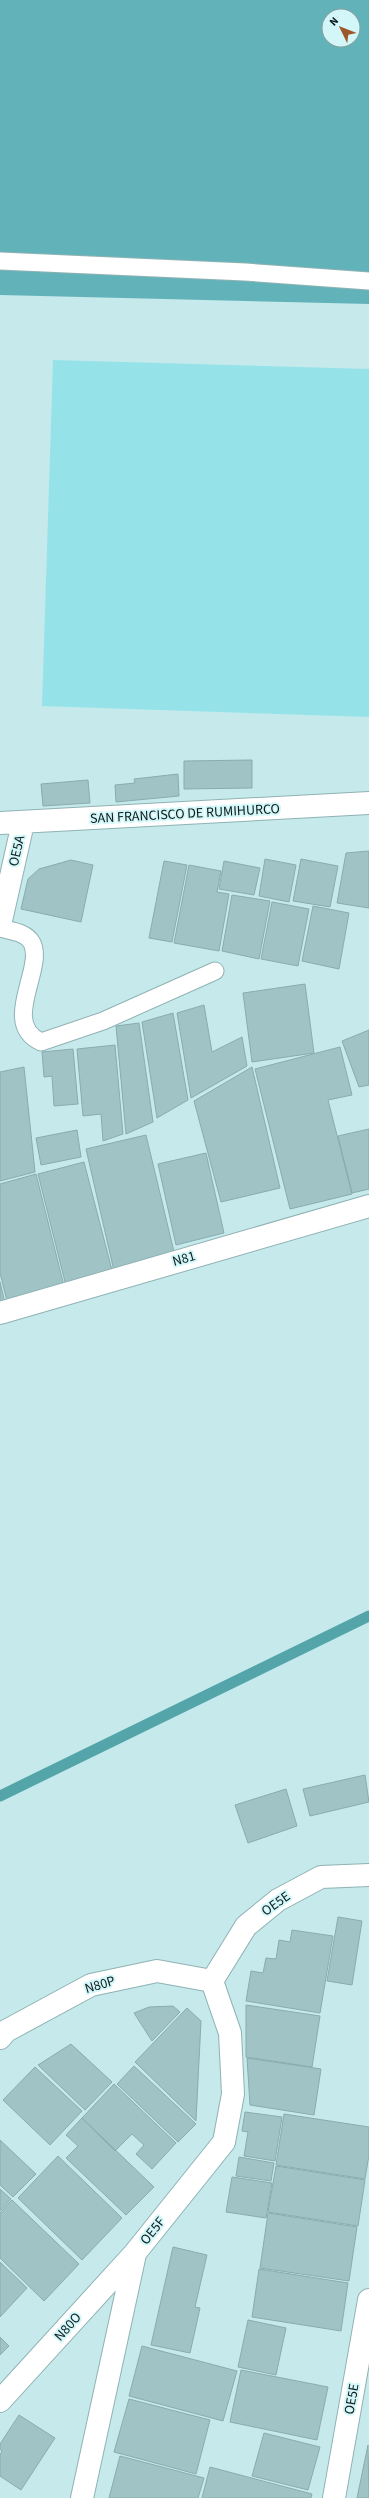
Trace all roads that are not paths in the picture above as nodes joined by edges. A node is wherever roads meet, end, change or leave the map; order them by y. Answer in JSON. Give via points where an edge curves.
{"nodes":[{"id":1,"x":0,"y":261,"type":"edge"},
{"id":2,"x":369,"y":280,"type":"edge"},
{"id":3,"x":369,"y":803,"type":"edge"},
{"id":4,"x":0,"y":823,"type":"edge"},
{"id":5,"x":23,"y":823,"type":"junction"},
{"id":6,"x":0,"y":926,"type":"edge"},
{"id":7,"x":215,"y":971,"type":"dead end"},
{"id":8,"x":369,"y":1206,"type":"edge"},
{"id":9,"x":0,"y":1313,"type":"edge"},
{"id":10,"x":369,"y":1875,"type":"edge"},
{"id":11,"x":212,"y":1981,"type":"junction"},
{"id":12,"x":0,"y":2038,"type":"edge"},
{"id":13,"x":135,"y":2253,"type":"junction"},
{"id":14,"x":369,"y":2300,"type":"edge"},
{"id":15,"x":0,"y":2401,"type":"edge"},
{"id":16,"x":82,"y":2498,"type":"edge"},
{"id":17,"x":334,"y":2498,"type":"edge"}],
"edges":[{"from":1,"to":2,"type":"lane"},
{"from":3,"to":5,"type":"street","name":"SAN FRANCISCO DE RUMIHURCO"},
{"from":4,"to":5,"type":"street","name":"SAN FRANCISCO DE RUMIHURCO"},
{"from":5,"to":6,"type":"street","name":"OE5A"},
{"from":6,"to":7,"type":"lane","via":[[25,935],[32,944],[33,954],[14,1006],[15,1017],[25,1034],[41,1042],[103,1022]]},
{"from":8,"to":9,"type":"street","name":"N81"},
{"from":10,"to":11,"type":"street","name":"OE5E","via":[[321,1877],[278,1900],[246,1926]]},
{"from":11,"to":12,"type":"street","name":"N80P","via":[[157,1970],[91,1986],[6,2031]]},
{"from":11,"to":13,"type":"street","name":"OE5F","via":[[230,2033],[233,2094],[224,2142]]},
{"from":13,"to":15,"type":"street","name":"N80O"},
{"from":13,"to":16,"type":"street","name":"OE5F"},
{"from":14,"to":17,"type":"street","name":"OE5E"}]}
